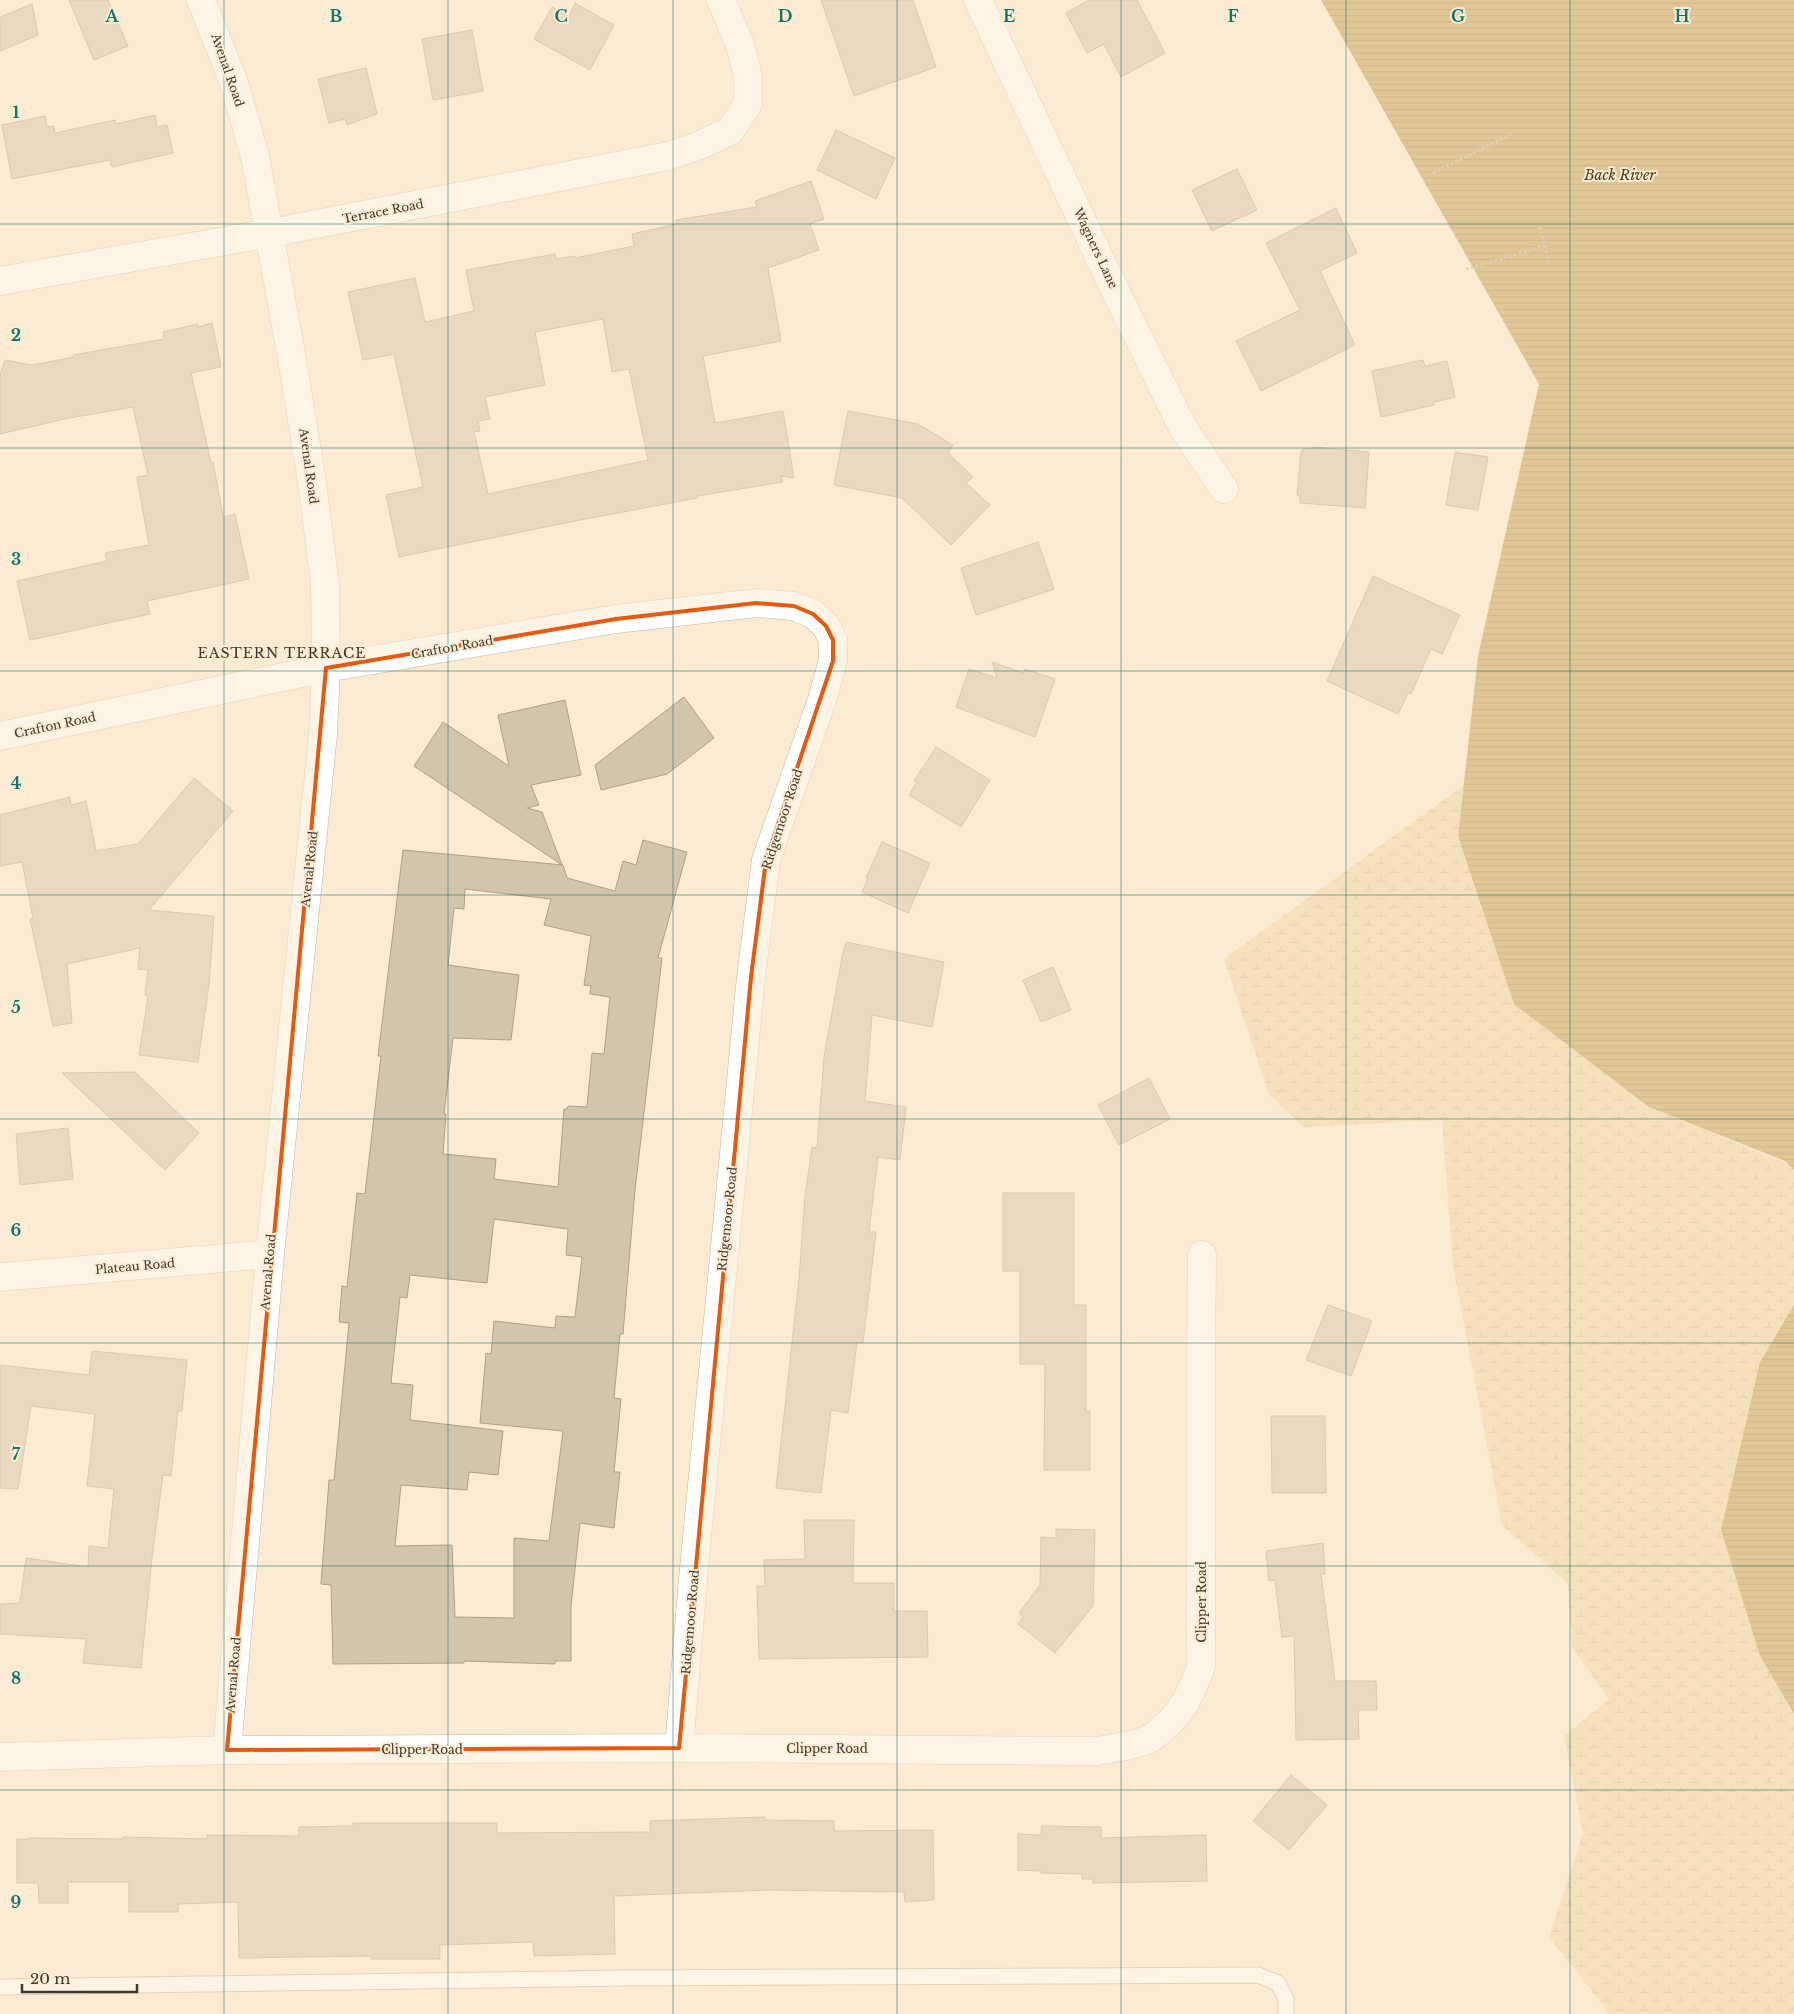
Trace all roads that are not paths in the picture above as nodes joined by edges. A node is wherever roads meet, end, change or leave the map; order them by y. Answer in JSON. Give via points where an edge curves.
{"nodes":[{"id":1,"x":201,"y":0,"type":"edge"},
{"id":2,"x":721,"y":0,"type":"edge"},
{"id":3,"x":978,"y":0,"type":"edge"},
{"id":4,"x":270,"y":233,"type":"junction"},
{"id":5,"x":0,"y":281,"type":"edge"},
{"id":6,"x":1224,"y":489,"type":"dead end"},
{"id":7,"x":326,"y":668,"type":"junction"},
{"id":8,"x":822,"y":700,"type":"joint"},
{"id":9,"x":0,"y":736,"type":"edge"},
{"id":10,"x":270,"y":1254,"type":"junction"},
{"id":11,"x":1202,"y":1255,"type":"dead end"},
{"id":12,"x":0,"y":1277,"type":"edge"},
{"id":13,"x":679,"y":1748,"type":"junction"},
{"id":14,"x":227,"y":1750,"type":"junction"},
{"id":15,"x":0,"y":1757,"type":"edge"},
{"id":16,"x":0,"y":1987,"type":"edge"},
{"id":17,"x":1286,"y":2014,"type":"edge"}],
"edges":[{"from":1,"to":4,"type":"street","name":"Avenal Road","via":[[234,80]]},
{"from":2,"to":4,"type":"street","name":"Terrace Road","via":[[748,76],[748,104],[730,131],[668,156]]},
{"from":3,"to":6,"type":"street","name":"Wagners Lane","via":[[1182,426]]},
{"from":4,"to":5,"type":"street","name":"Terrace Road"},
{"from":4,"to":7,"type":"street","name":"Avenal Road","via":[[312,482],[325,585]]},
{"from":7,"to":8,"type":"street","name":"Crafton Road","via":[[616,619],[756,603],[794,606],[813,614],[826,626],[833,640],[832,660]]},
{"from":7,"to":9,"type":"street","name":"Crafton Road"},
{"from":7,"to":10,"type":"street","name":"Avenal Road","via":[[323,734]]},
{"from":8,"to":13,"type":"street","name":"Ridgemoor Road","via":[[766,860],[750,987]]},
{"from":10,"to":12,"type":"street","name":"Plateau Road"},
{"from":10,"to":14,"type":"street","name":"Avenal Road"},
{"from":11,"to":13,"type":"street","name":"Clipper Road","via":[[1201,1666],[1184,1707],[1169,1724],[1149,1740],[1097,1751]]},
{"from":13,"to":14,"type":"street","name":"Clipper Road"},
{"from":14,"to":15,"type":"street","name":"Clipper Road"},
{"from":16,"to":17,"type":"lane","via":[[628,1978],[1258,1975],[1278,1983],[1286,1999]]}]}
